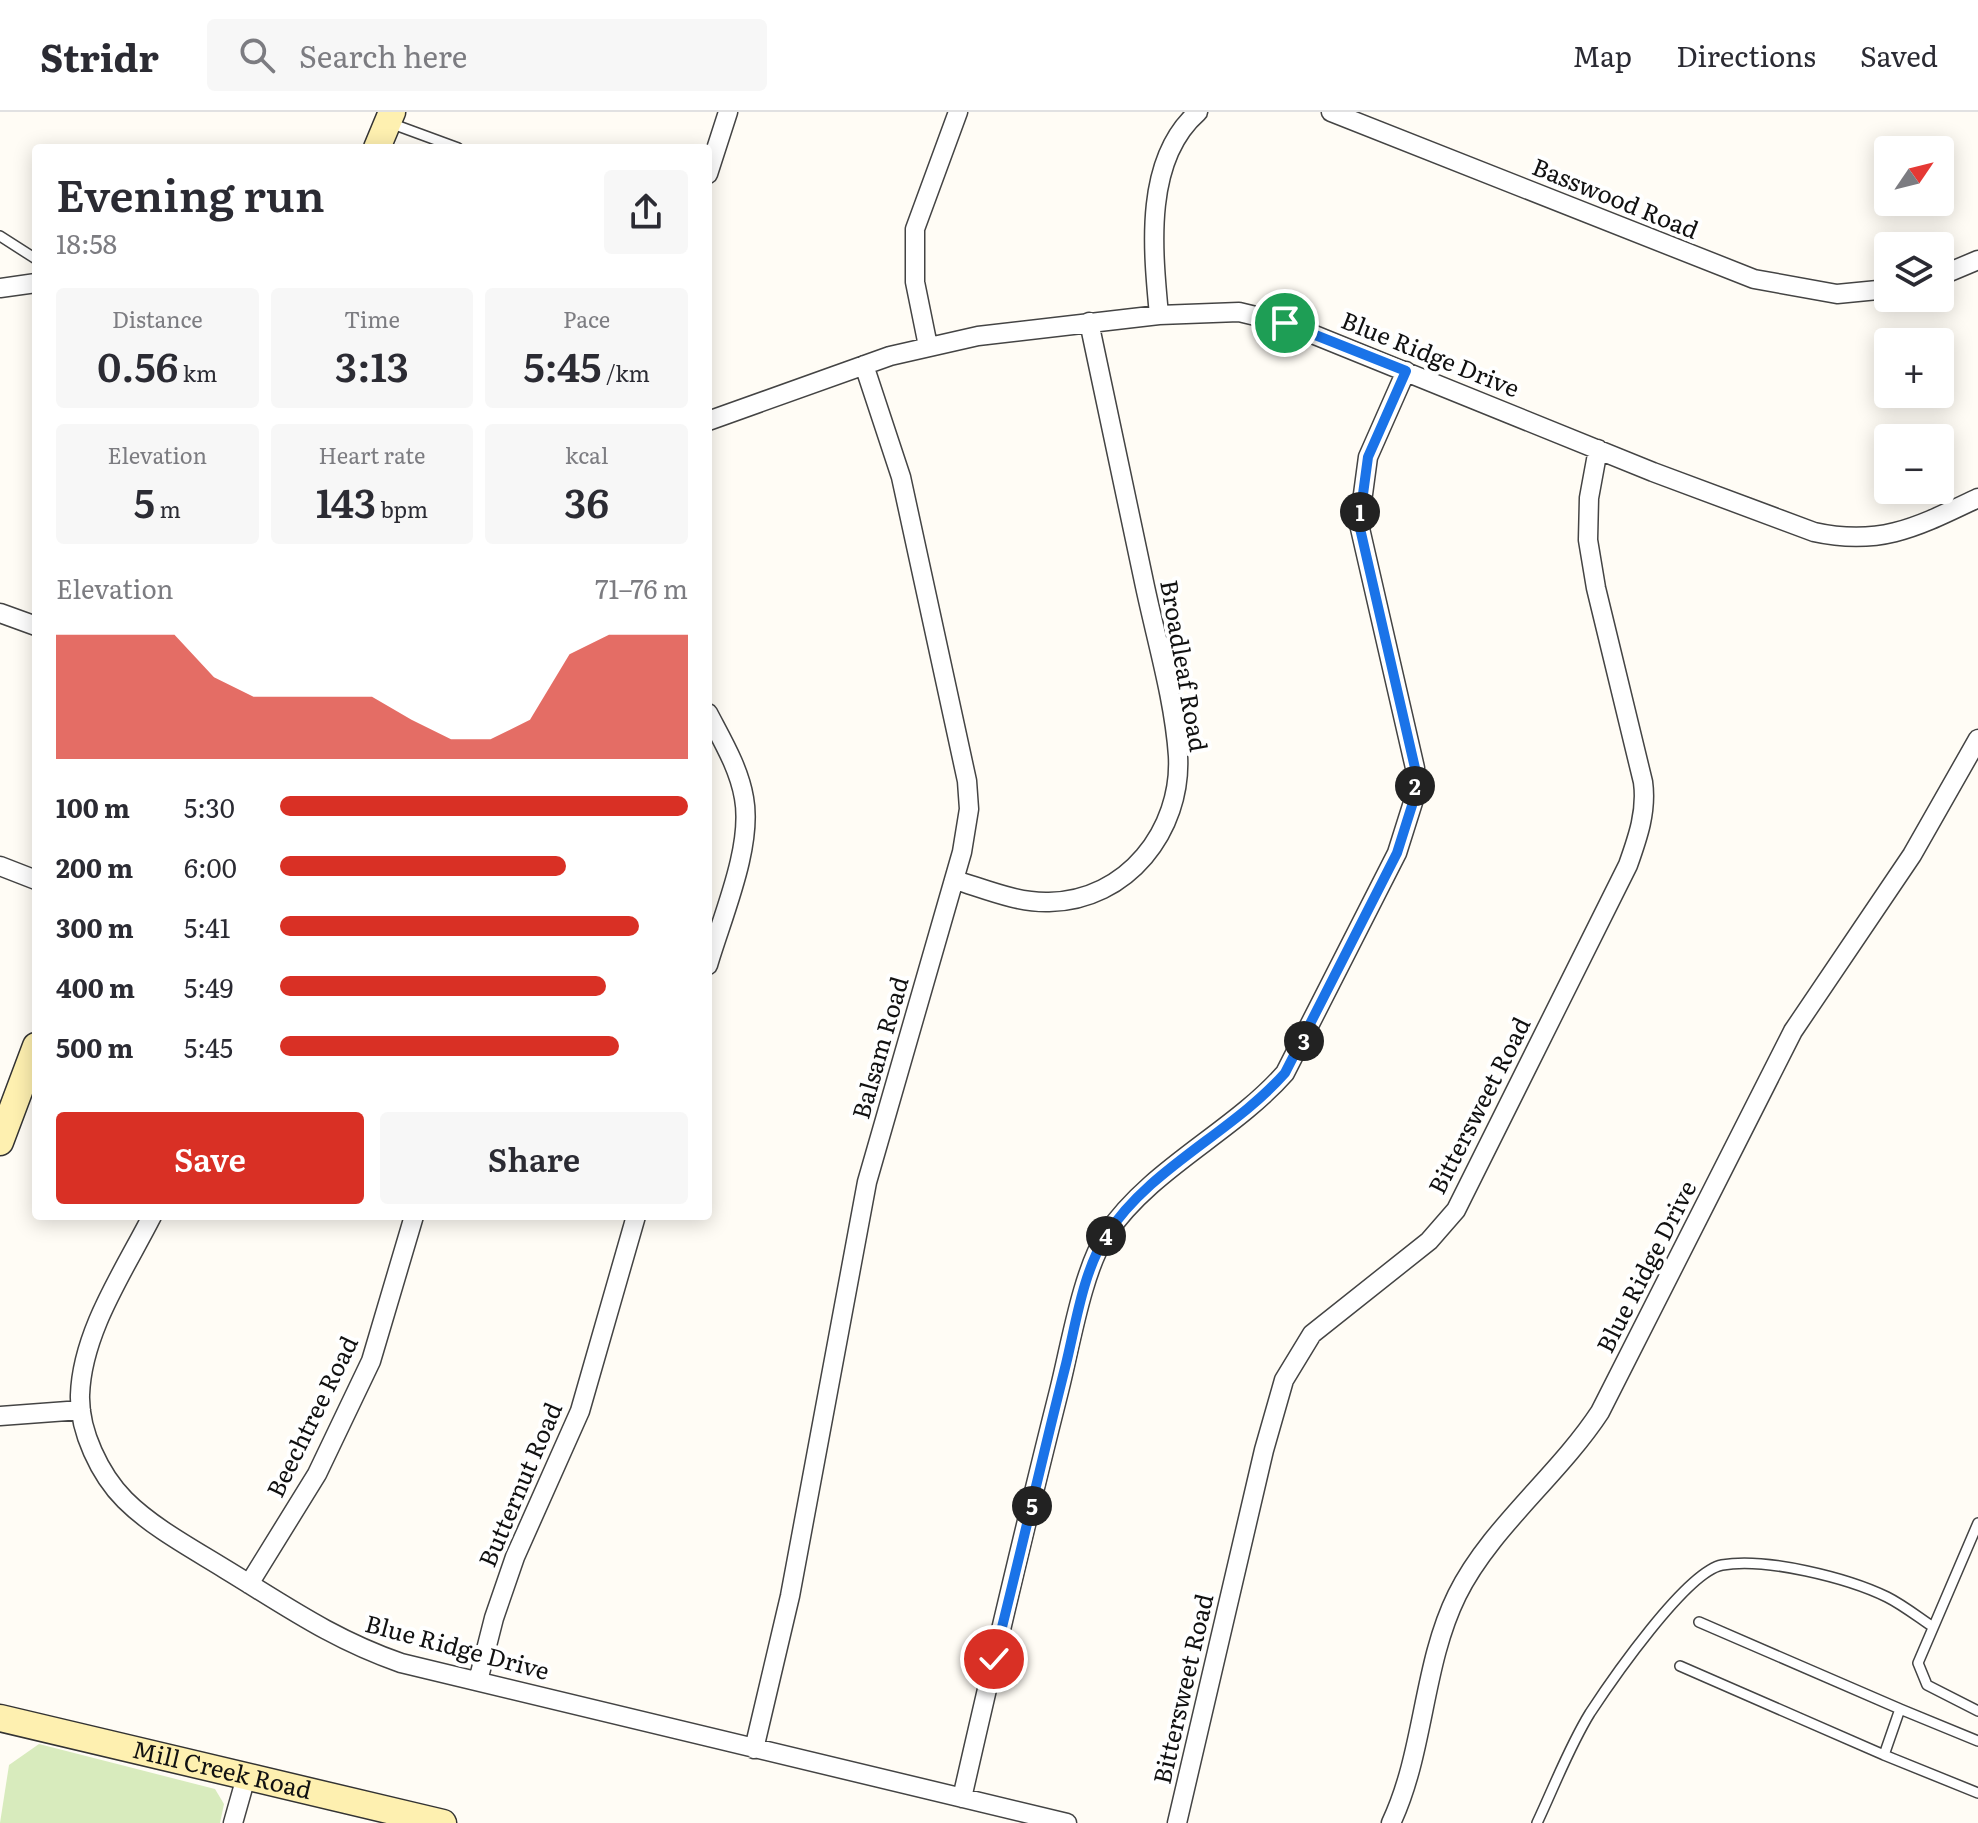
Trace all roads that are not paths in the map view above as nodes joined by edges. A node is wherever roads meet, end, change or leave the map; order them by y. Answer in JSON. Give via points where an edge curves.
{"nodes":[{"id":1,"x":728,"y":112,"type":"edge"},
{"id":2,"x":958,"y":112,"type":"edge"},
{"id":3,"x":1198,"y":112,"type":"edge"},
{"id":4,"x":1331,"y":112,"type":"edge"},
{"id":5,"x":390,"y":117,"type":"edge"},
{"id":6,"x":379,"y":144,"type":"edge"},
{"id":7,"x":449,"y":144,"type":"edge"},
{"id":8,"x":712,"y":162,"type":"edge"},
{"id":9,"x":0,"y":236,"type":"edge"},
{"id":10,"x":32,"y":256,"type":"edge"},
{"id":11,"x":1978,"y":260,"type":"edge"},
{"id":12,"x":1954,"y":270,"type":"edge"},
{"id":13,"x":32,"y":284,"type":"edge"},
{"id":14,"x":0,"y":288,"type":"edge"},
{"id":15,"x":1874,"y":290,"type":"edge"},
{"id":16,"x":1159,"y":315,"type":"junction"},
{"id":17,"x":1089,"y":322,"type":"junction"},
{"id":18,"x":928,"y":346,"type":"junction"},
{"id":19,"x":864,"y":365,"type":"junction"},
{"id":20,"x":1406,"y":371,"type":"junction"},
{"id":21,"x":712,"y":420,"type":"edge"},
{"id":22,"x":1598,"y":449,"type":"junction"},
{"id":23,"x":1978,"y":498,"type":"edge"},
{"id":24,"x":0,"y":613,"type":"edge"},
{"id":25,"x":32,"y":625,"type":"edge"},
{"id":26,"x":712,"y":721,"type":"edge"},
{"id":27,"x":1978,"y":739,"type":"edge"},
{"id":28,"x":0,"y":866,"type":"edge"},
{"id":29,"x":32,"y":878,"type":"edge"},
{"id":30,"x":955,"y":880,"type":"junction"},
{"id":31,"x":712,"y":951,"type":"edge"},
{"id":32,"x":32,"y":1057,"type":"edge"},
{"id":33,"x":0,"y":1142,"type":"edge"},
{"id":34,"x":150,"y":1220,"type":"edge"},
{"id":35,"x":413,"y":1220,"type":"edge"},
{"id":36,"x":635,"y":1220,"type":"edge"},
{"id":37,"x":81,"y":1410,"type":"junction"},
{"id":38,"x":0,"y":1416,"type":"edge"},
{"id":39,"x":1978,"y":1523,"type":"edge"},
{"id":40,"x":249,"y":1584,"type":"junction"},
{"id":41,"x":1699,"y":1622,"type":"dead end"},
{"id":42,"x":1933,"y":1627,"type":"junction"},
{"id":43,"x":1680,"y":1666,"type":"dead end"},
{"id":44,"x":478,"y":1681,"type":"junction"},
{"id":45,"x":1900,"y":1709,"type":"junction"},
{"id":46,"x":1978,"y":1711,"type":"edge"},
{"id":47,"x":0,"y":1718,"type":"edge"},
{"id":48,"x":1978,"y":1741,"type":"edge"},
{"id":49,"x":754,"y":1749,"type":"junction"},
{"id":50,"x":1884,"y":1755,"type":"junction"},
{"id":51,"x":246,"y":1777,"type":"junction"},
{"id":52,"x":1978,"y":1793,"type":"edge"},
{"id":53,"x":962,"y":1798,"type":"junction"},
{"id":54,"x":1038,"y":1820,"type":"edge"},
{"id":55,"x":233,"y":1823,"type":"edge"},
{"id":56,"x":443,"y":1823,"type":"edge"},
{"id":57,"x":1067,"y":1823,"type":"edge"},
{"id":58,"x":1177,"y":1823,"type":"edge"},
{"id":59,"x":1391,"y":1823,"type":"edge"},
{"id":60,"x":1537,"y":1823,"type":"edge"}],
"edges":[{"from":1,"to":8,"type":"street"},
{"from":2,"to":18,"type":"street","via":[[915,229],[915,282]]},
{"from":3,"to":16,"type":"street","via":[[1178,140],[1157,198],[1152,242]]},
{"from":4,"to":15,"type":"street","name":"Basswood Road","via":[[1754,279],[1837,294]]},
{"from":5,"to":6,"type":"main road"},
{"from":5,"to":7,"type":"lane"},
{"from":9,"to":10,"type":"lane"},
{"from":11,"to":12,"type":"street"},
{"from":13,"to":14,"type":"street"},
{"from":16,"to":17,"type":"street","name":"Blue Ridge Drive"},
{"from":16,"to":20,"type":"street","name":"Blue Ridge Drive","via":[[1259,315]]},
{"from":17,"to":18,"type":"street","name":"Blue Ridge Drive"},
{"from":17,"to":30,"type":"street","name":"Broadleaf Road","via":[[1178,755],[1173,810],[1157,841],[1131,870],[1079,898],[1045,903],[1014,899]]},
{"from":18,"to":19,"type":"street","name":"Blue Ridge Drive"},
{"from":19,"to":21,"type":"street","name":"Blue Ridge Drive"},
{"from":19,"to":30,"type":"street","name":"Balsam Road","via":[[901,477],[967,781],[969,809]]},
{"from":20,"to":22,"type":"street","name":"Blue Ridge Drive"},
{"from":20,"to":53,"type":"street","via":[[1368,457],[1359,524],[1415,768],[1412,814],[1285,1073],[1252,1108],[1147,1191],[1100,1246],[1044,1450]]},
{"from":22,"to":23,"type":"street","name":"Blue Ridge Drive","via":[[1735,505],[1833,536],[1892,536]]},
{"from":22,"to":58,"type":"street","name":"Bittersweet Road","via":[[1588,540],[1643,782],[1638,838],[1456,1210],[1429,1241],[1312,1334],[1294,1358],[1264,1450]]},
{"from":24,"to":25,"type":"street"},
{"from":26,"to":31,"type":"street","via":[[738,773],[746,831]]},
{"from":27,"to":59,"type":"street","name":"Blue Ridge Drive","via":[[1912,855],[1793,1031],[1600,1412],[1457,1594]]},
{"from":28,"to":29,"type":"street"},
{"from":30,"to":49,"type":"street","name":"Balsam Road","via":[[867,1182],[790,1596]]},
{"from":32,"to":33,"type":"main road"},
{"from":34,"to":37,"type":"street","name":"Blue Ridge Drive","via":[[90,1347]]},
{"from":35,"to":40,"type":"street","name":"Beechtree Road","via":[[371,1361],[317,1474]]},
{"from":36,"to":44,"type":"street","name":"Butternut Road","via":[[580,1411],[515,1557]]},
{"from":37,"to":38,"type":"street"},
{"from":37,"to":40,"type":"street","name":"Blue Ridge Drive","via":[[99,1464],[124,1499]]},
{"from":39,"to":42,"type":"lane"},
{"from":40,"to":44,"type":"street","name":"Blue Ridge Drive","via":[[355,1647]]},
{"from":41,"to":45,"type":"lane"},
{"from":42,"to":46,"type":"lane","via":[[1918,1663],[1927,1685]]},
{"from":42,"to":60,"type":"lane","via":[[1887,1597],[1839,1582],[1765,1564],[1719,1565],[1689,1585],[1662,1615],[1589,1714]]},
{"from":43,"to":50,"type":"lane"},
{"from":44,"to":49,"type":"street","name":"Blue Ridge Drive"},
{"from":45,"to":48,"type":"lane"},
{"from":45,"to":50,"type":"lane"},
{"from":47,"to":51,"type":"main road","name":"Mill Creek Road"},
{"from":49,"to":53,"type":"street","name":"Blue Ridge Drive"},
{"from":50,"to":52,"type":"lane"},
{"from":51,"to":55,"type":"street"},
{"from":51,"to":56,"type":"main road","name":"Mill Creek Road"},
{"from":53,"to":54,"type":"street","name":"Blue Ridge Drive"},
{"from":54,"to":57,"type":"street","name":"Blue Ridge Drive"}]}
